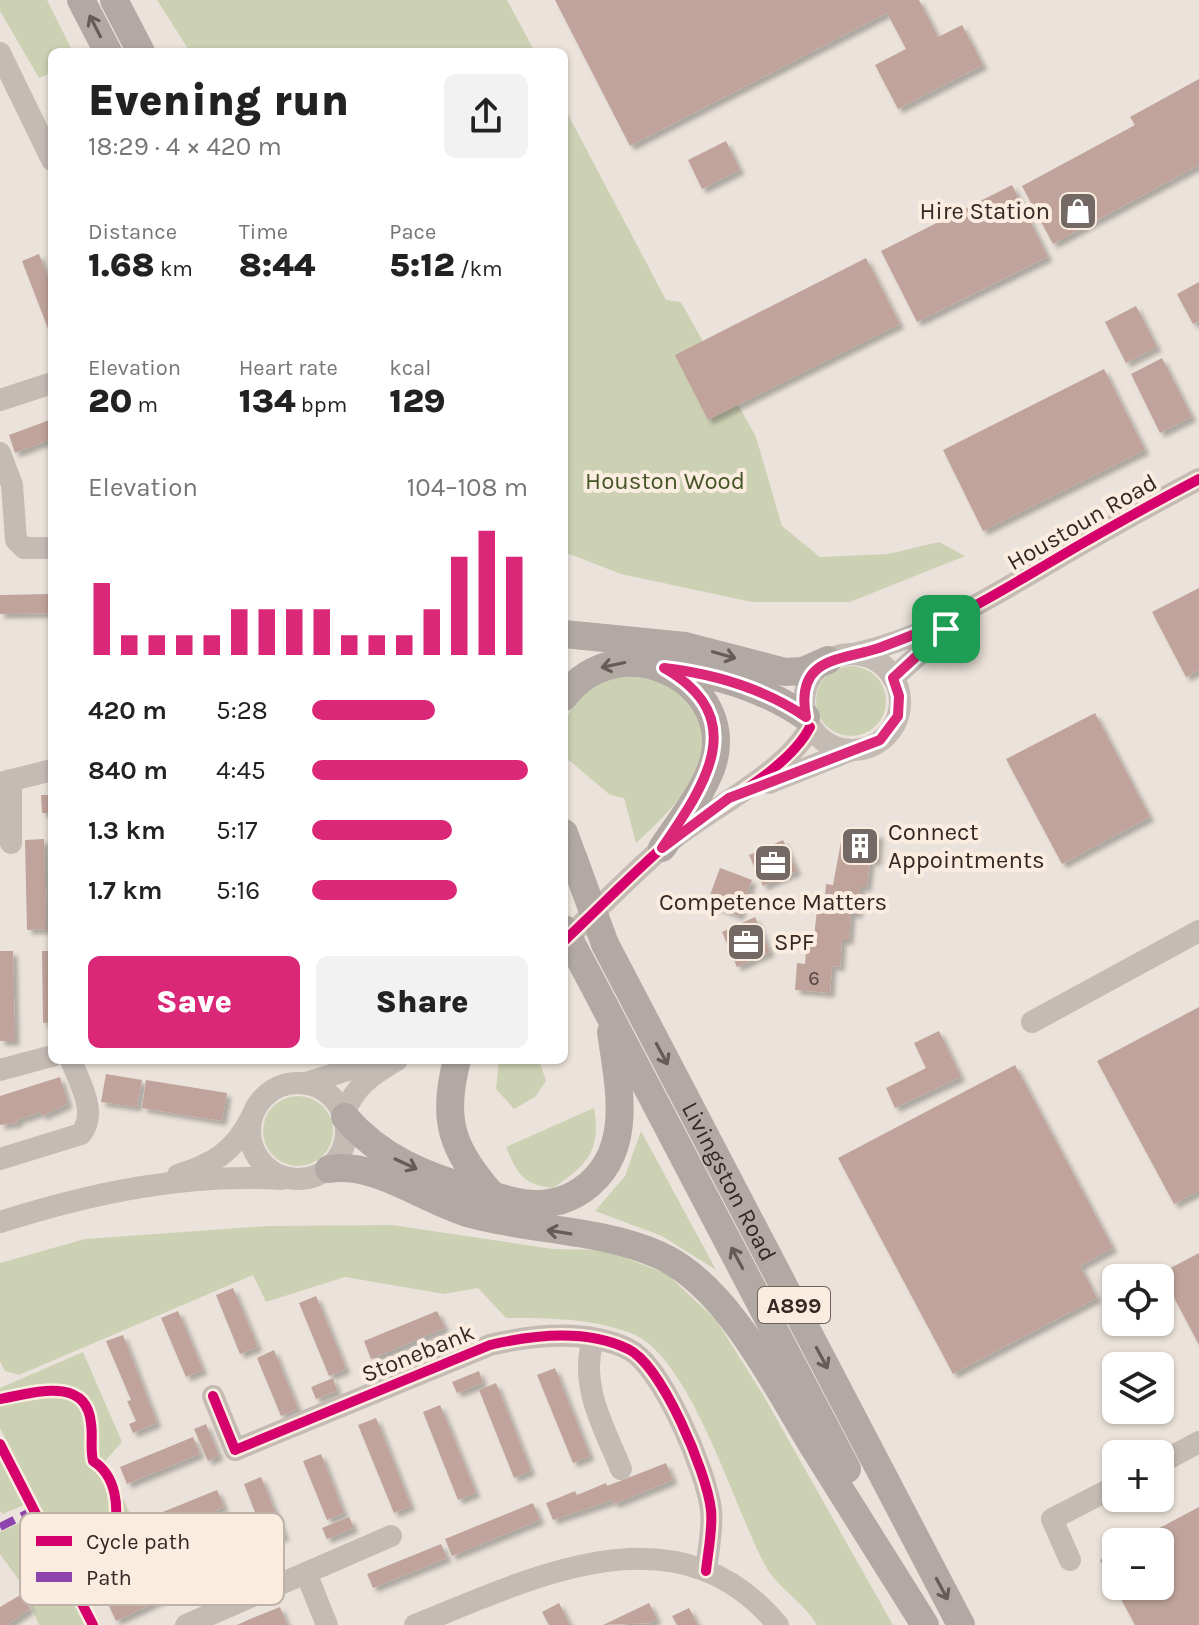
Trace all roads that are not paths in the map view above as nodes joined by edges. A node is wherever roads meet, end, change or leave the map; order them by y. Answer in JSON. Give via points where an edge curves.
{"nodes":[{"id":1,"x":81,"y":0,"type":"edge"},
{"id":2,"x":114,"y":0,"type":"edge"},
{"id":3,"x":106,"y":48,"type":"edge"},
{"id":4,"x":139,"y":48,"type":"edge"},
{"id":5,"x":0,"y":53,"type":"edge"},
{"id":6,"x":48,"y":152,"type":"edge"},
{"id":7,"x":48,"y":384,"type":"edge"},
{"id":8,"x":0,"y":400,"type":"edge"},
{"id":9,"x":0,"y":453,"type":"edge"},
{"id":10,"x":1199,"y":479,"type":"edge"},
{"id":11,"x":48,"y":548,"type":"edge"},
{"id":12,"x":960,"y":616,"type":"junction"},
{"id":13,"x":568,"y":634,"type":"edge"},
{"id":14,"x":840,"y":657,"type":"junction"},
{"id":15,"x":664,"y":668,"type":"junction"},
{"id":16,"x":893,"y":678,"type":"junction"},
{"id":17,"x":568,"y":693,"type":"edge"},
{"id":18,"x":808,"y":722,"type":"junction"},
{"id":19,"x":853,"y":750,"type":"junction"},
{"id":20,"x":48,"y":771,"type":"edge"},
{"id":21,"x":6,"y":782,"type":"edge"},
{"id":22,"x":729,"y":798,"type":"junction"},
{"id":23,"x":11,"y":843,"type":"dead end"},
{"id":24,"x":662,"y":848,"type":"junction"},
{"id":25,"x":568,"y":865,"type":"edge"},
{"id":26,"x":1199,"y":931,"type":"edge"},
{"id":27,"x":568,"y":937,"type":"edge"},
{"id":28,"x":568,"y":937,"type":"edge"},
{"id":29,"x":606,"y":1008,"type":"junction"},
{"id":30,"x":1032,"y":1022,"type":"dead end"},
{"id":31,"x":48,"y":1057,"type":"edge"},
{"id":32,"x":72,"y":1064,"type":"edge"},
{"id":33,"x":367,"y":1064,"type":"edge"},
{"id":34,"x":390,"y":1064,"type":"edge"},
{"id":35,"x":456,"y":1064,"type":"edge"},
{"id":36,"x":0,"y":1070,"type":"edge"},
{"id":37,"x":306,"y":1083,"type":"junction"},
{"id":38,"x":252,"y":1116,"type":"junction"},
{"id":39,"x":344,"y":1116,"type":"junction"},
{"id":40,"x":0,"y":1159,"type":"edge"},
{"id":41,"x":329,"y":1169,"type":"junction"},
{"id":42,"x":292,"y":1179,"type":"junction"},
{"id":43,"x":154,"y":1183,"type":"junction"},
{"id":44,"x":492,"y":1195,"type":"junction"},
{"id":45,"x":0,"y":1222,"type":"edge"},
{"id":46,"x":593,"y":1340,"type":"junction"},
{"id":47,"x":213,"y":1396,"type":"dead end"},
{"id":48,"x":1199,"y":1442,"type":"edge"},
{"id":49,"x":1174,"y":1455,"type":"edge"},
{"id":50,"x":621,"y":1469,"type":"dead end"},
{"id":51,"x":1102,"y":1493,"type":"edge"},
{"id":52,"x":391,"y":1536,"type":"dead end"},
{"id":53,"x":1070,"y":1560,"type":"dead end"},
{"id":54,"x":706,"y":1571,"type":"junction"},
{"id":55,"x":306,"y":1573,"type":"junction"},
{"id":56,"x":284,"y":1583,"type":"edge"},
{"id":57,"x":232,"y":1605,"type":"edge"},
{"id":58,"x":186,"y":1625,"type":"edge"},
{"id":59,"x":327,"y":1625,"type":"edge"},
{"id":60,"x":415,"y":1625,"type":"edge"},
{"id":61,"x":778,"y":1625,"type":"edge"},
{"id":62,"x":927,"y":1625,"type":"edge"},
{"id":63,"x":961,"y":1625,"type":"edge"}],
"edges":[{"from":3,"to":1,"type":"main road","one_way":true},
{"from":2,"to":4,"type":"main road"},
{"from":5,"to":6,"type":"street"},
{"from":7,"to":8,"type":"street"},
{"from":9,"to":11,"type":"street","via":[[12,485],[16,540],[24,548]]},
{"from":10,"to":12,"type":"street","name":"Houstoun Road"},
{"from":12,"to":14,"type":"street","name":"Houstoun Road"},
{"from":12,"to":16,"type":"street","name":"Houstoun Road"},
{"from":13,"to":14,"type":"main road","one_way":true,"via":[[685,646],[785,672]]},
{"from":14,"to":16,"type":"street","via":[[876,660]]},
{"from":14,"to":18,"type":"street","via":[[809,679],[803,704]]},
{"from":15,"to":17,"type":"main road","one_way":true,"via":[[615,663],[586,676]]},
{"from":15,"to":18,"type":"main road","via":[[726,679],[771,696]]},
{"from":15,"to":24,"type":"main road","via":[[687,681],[700,697],[712,722],[714,744],[711,767]]},
{"from":16,"to":19,"type":"street","via":[[900,706],[893,725],[880,740]]},
{"from":18,"to":19,"type":"street","via":[[829,744]]},
{"from":18,"to":22,"type":"street","via":[[788,758]]},
{"from":19,"to":22,"type":"street"},
{"from":20,"to":21,"type":"street"},
{"from":21,"to":23,"type":"street"},
{"from":22,"to":24,"type":"street"},
{"from":24,"to":27,"type":"street"},
{"from":25,"to":63,"type":"main road","name":"Livingston Road","number":"A899","one_way":true,"bridge":true},
{"from":26,"to":30,"type":"street"},
{"from":28,"to":29,"type":"main road","name":"Livingston Road","number":"A899","bridge":true},
{"from":29,"to":44,"type":"main road","via":[[621,1097],[616,1142],[604,1170],[561,1200],[522,1203]]},
{"from":62,"to":29,"type":"main road","name":"Livingston Road","number":"A899","one_way":true},
{"from":31,"to":36,"type":"street"},
{"from":32,"to":40,"type":"street","via":[[89,1124],[81,1134]]},
{"from":33,"to":37,"type":"street"},
{"from":34,"to":39,"type":"street","via":[[352,1094]]},
{"from":35,"to":44,"type":"main road","via":[[448,1114],[456,1146]]},
{"from":37,"to":38,"type":"street","via":[[270,1091]]},
{"from":37,"to":39,"type":"street","via":[[329,1094]]},
{"from":38,"to":42,"type":"street","via":[[251,1144],[257,1157],[266,1168]]},
{"from":38,"to":43,"type":"street","via":[[224,1156]]},
{"from":39,"to":41,"type":"street","via":[[345,1145]]},
{"from":39,"to":44,"type":"main road","one_way":true,"via":[[384,1154],[435,1178]]},
{"from":41,"to":42,"type":"street"},
{"from":62,"to":41,"type":"main road","one_way":true,"via":[[741,1333],[690,1273],[636,1246],[508,1223],[428,1199],[368,1170]]},
{"from":42,"to":43,"type":"street"},
{"from":43,"to":45,"type":"street","via":[[83,1196]]},
{"from":46,"to":47,"type":"street","name":"Stonebank","via":[[561,1334],[490,1345],[235,1450]]},
{"from":46,"to":50,"type":"street","via":[[587,1382]]},
{"from":46,"to":54,"type":"street","name":"Stonebank","via":[[628,1348],[642,1359],[684,1432],[709,1494]]},
{"from":48,"to":49,"type":"street"},
{"from":51,"to":53,"type":"street","via":[[1052,1519]]},
{"from":52,"to":55,"type":"street"},
{"from":54,"to":60,"type":"street","via":[[644,1557],[608,1558],[537,1576]]},
{"from":54,"to":61,"type":"street","via":[[759,1602]]},
{"from":55,"to":56,"type":"street"},
{"from":55,"to":59,"type":"street"},
{"from":57,"to":58,"type":"street"}]}
